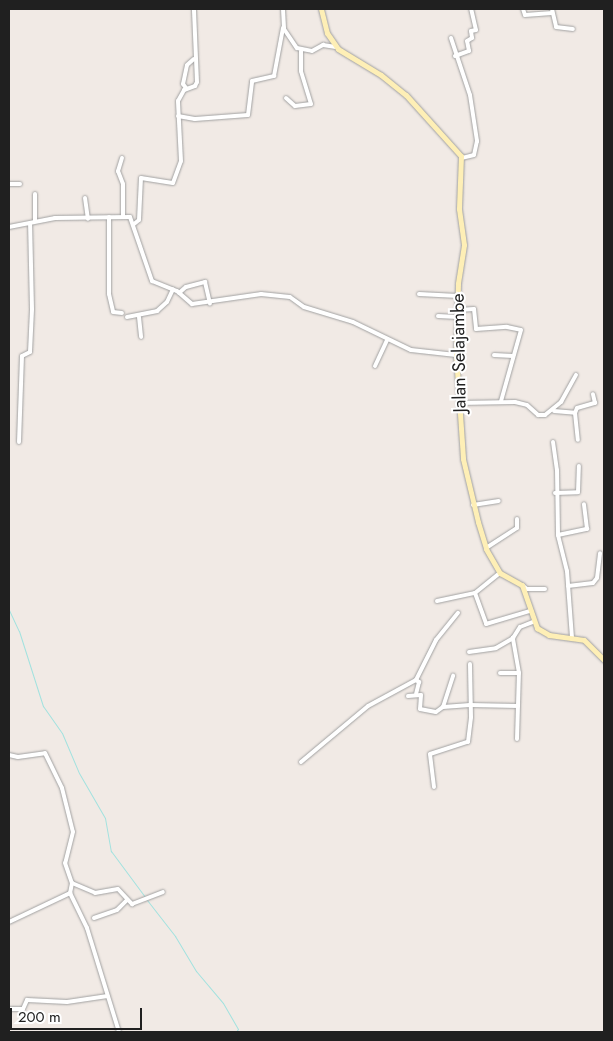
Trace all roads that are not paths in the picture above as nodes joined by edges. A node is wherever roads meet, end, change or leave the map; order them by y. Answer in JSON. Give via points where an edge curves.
{"nodes":[{"id":1,"x":194,"y":9,"type":"edge"},
{"id":2,"x":283,"y":9,"type":"edge"},
{"id":3,"x":321,"y":9,"type":"edge"},
{"id":4,"x":471,"y":9,"type":"edge"},
{"id":5,"x":523,"y":9,"type":"edge"},
{"id":6,"x":552,"y":11,"type":"edge"},
{"id":7,"x":283,"y":28,"type":"junction"},
{"id":8,"x":573,"y":29,"type":"dead end"},
{"id":9,"x":450,"y":38,"type":"dead end"},
{"id":10,"x":336,"y":46,"type":"junction"},
{"id":11,"x":301,"y":51,"type":"junction"},
{"id":12,"x":455,"y":56,"type":"junction"},
{"id":13,"x":194,"y":59,"type":"junction"},
{"id":14,"x":186,"y":88,"type":"junction"},
{"id":15,"x":286,"y":98,"type":"dead end"},
{"id":16,"x":178,"y":116,"type":"junction"},
{"id":17,"x":122,"y":158,"type":"dead end"},
{"id":18,"x":462,"y":158,"type":"junction"},
{"id":19,"x":9,"y":184,"type":"edge"},
{"id":20,"x":20,"y":184,"type":"dead end"},
{"id":21,"x":35,"y":194,"type":"dead end"},
{"id":22,"x":86,"y":198,"type":"dead end"},
{"id":23,"x":123,"y":216,"type":"junction"},
{"id":24,"x":109,"y":217,"type":"junction"},
{"id":25,"x":88,"y":219,"type":"junction"},
{"id":26,"x":35,"y":222,"type":"junction"},
{"id":27,"x":30,"y":224,"type":"junction"},
{"id":28,"x":134,"y":224,"type":"junction"},
{"id":29,"x":9,"y":227,"type":"edge"},
{"id":30,"x":173,"y":289,"type":"junction"},
{"id":31,"x":179,"y":293,"type":"junction"},
{"id":32,"x":419,"y":294,"type":"dead end"},
{"id":33,"x":458,"y":296,"type":"junction"},
{"id":34,"x":210,"y":303,"type":"junction"},
{"id":35,"x":458,"y":310,"type":"junction"},
{"id":36,"x":122,"y":313,"type":"dead end"},
{"id":37,"x":438,"y":316,"type":"dead end"},
{"id":38,"x":127,"y":317,"type":"dead end"},
{"id":39,"x":139,"y":317,"type":"junction"},
{"id":40,"x":457,"y":318,"type":"junction"},
{"id":41,"x":141,"y":337,"type":"dead end"},
{"id":42,"x":387,"y":340,"type":"junction"},
{"id":43,"x":456,"y":355,"type":"junction"},
{"id":44,"x":494,"y":355,"type":"dead end"},
{"id":45,"x":513,"y":356,"type":"junction"},
{"id":46,"x":375,"y":366,"type":"dead end"},
{"id":47,"x":576,"y":375,"type":"dead end"},
{"id":48,"x":593,"y":394,"type":"dead end"},
{"id":49,"x":501,"y":401,"type":"junction"},
{"id":50,"x":459,"y":403,"type":"junction"},
{"id":51,"x":554,"y":410,"type":"junction"},
{"id":52,"x":575,"y":413,"type":"junction"},
{"id":53,"x":578,"y":440,"type":"dead end"},
{"id":54,"x":19,"y":442,"type":"dead end"},
{"id":55,"x":552,"y":442,"type":"dead end"},
{"id":56,"x":579,"y":466,"type":"dead end"},
{"id":57,"x":555,"y":493,"type":"junction"},
{"id":58,"x":498,"y":501,"type":"dead end"},
{"id":59,"x":584,"y":504,"type":"dead end"},
{"id":60,"x":473,"y":505,"type":"junction"},
{"id":61,"x":517,"y":519,"type":"dead end"},
{"id":62,"x":558,"y":535,"type":"junction"},
{"id":63,"x":486,"y":548,"type":"junction"},
{"id":64,"x":600,"y":553,"type":"dead end"},
{"id":65,"x":500,"y":574,"type":"junction"},
{"id":66,"x":522,"y":585,"type":"junction"},
{"id":67,"x":568,"y":586,"type":"junction"},
{"id":68,"x":545,"y":589,"type":"dead end"},
{"id":69,"x":475,"y":593,"type":"junction"},
{"id":70,"x":437,"y":601,"type":"dead end"},
{"id":71,"x":530,"y":611,"type":"junction"},
{"id":72,"x":458,"y":613,"type":"dead end"},
{"id":73,"x":533,"y":622,"type":"junction"},
{"id":74,"x":572,"y":637,"type":"junction"},
{"id":75,"x":513,"y":638,"type":"junction"},
{"id":76,"x":469,"y":652,"type":"dead end"},
{"id":77,"x":604,"y":660,"type":"edge"},
{"id":78,"x":470,"y":664,"type":"dead end"},
{"id":79,"x":500,"y":673,"type":"dead end"},
{"id":80,"x":518,"y":673,"type":"junction"},
{"id":81,"x":453,"y":676,"type":"dead end"},
{"id":82,"x":416,"y":680,"type":"junction"},
{"id":83,"x":416,"y":694,"type":"junction"},
{"id":84,"x":408,"y":696,"type":"dead end"},
{"id":85,"x":470,"y":705,"type":"junction"},
{"id":86,"x":518,"y":706,"type":"junction"},
{"id":87,"x":443,"y":707,"type":"junction"},
{"id":88,"x":516,"y":740,"type":"dead end"},
{"id":89,"x":9,"y":754,"type":"edge"},
{"id":90,"x":301,"y":762,"type":"dead end"},
{"id":91,"x":434,"y":787,"type":"dead end"},
{"id":92,"x":72,"y":883,"type":"junction"},
{"id":93,"x":162,"y":892,"type":"dead end"},
{"id":94,"x":70,"y":893,"type":"junction"},
{"id":95,"x":127,"y":900,"type":"junction"},
{"id":96,"x":94,"y":918,"type":"dead end"},
{"id":97,"x":9,"y":922,"type":"edge"},
{"id":98,"x":108,"y":996,"type":"junction"},
{"id":99,"x":9,"y":1009,"type":"edge"},
{"id":100,"x":119,"y":1032,"type":"edge"}],
"edges":[{"from":1,"to":13,"type":"street"},
{"from":2,"to":7,"type":"street"},
{"from":3,"to":10,"type":"street","via":[[327,33]]},
{"from":4,"to":12,"type":"street","via":[[476,30],[471,31],[472,38],[467,41],[469,51]]},
{"from":5,"to":6,"type":"street","via":[[525,15]]},
{"from":6,"to":8,"type":"street","via":[[556,27]]},
{"from":7,"to":11,"type":"street"},
{"from":7,"to":16,"type":"street","via":[[274,76],[252,81],[248,115],[196,119]]},
{"from":9,"to":12,"type":"street"},
{"from":10,"to":11,"type":"street","via":[[323,45],[314,51]]},
{"from":10,"to":18,"type":"street","via":[[410,98]]},
{"from":11,"to":15,"type":"street","via":[[301,71],[311,104],[294,106]]},
{"from":12,"to":18,"type":"street","via":[[471,99],[477,139],[475,154]]},
{"from":13,"to":14,"type":"street","via":[[187,65],[183,84]]},
{"from":13,"to":14,"type":"street","via":[[196,85]]},
{"from":14,"to":16,"type":"street","via":[[178,100]]},
{"from":16,"to":28,"type":"street","via":[[182,148],[174,181],[171,184],[141,178],[139,220]]},
{"from":17,"to":23,"type":"street","via":[[118,171],[123,184]]},
{"from":18,"to":33,"type":"street","name":"Jalan Selajambe","via":[[459,209],[464,245]]},
{"from":19,"to":20,"type":"street"},
{"from":21,"to":26,"type":"street"},
{"from":22,"to":25,"type":"street"},
{"from":23,"to":24,"type":"street"},
{"from":23,"to":28,"type":"street","via":[[132,218]]},
{"from":24,"to":25,"type":"street"},
{"from":24,"to":36,"type":"street","via":[[109,294],[113,312]]},
{"from":25,"to":26,"type":"street"},
{"from":26,"to":27,"type":"street"},
{"from":27,"to":29,"type":"street"},
{"from":27,"to":54,"type":"street","via":[[30,352],[22,356]]},
{"from":28,"to":30,"type":"street","via":[[152,281]]},
{"from":30,"to":31,"type":"street"},
{"from":30,"to":39,"type":"street","via":[[164,306]]},
{"from":31,"to":34,"type":"street","via":[[192,304]]},
{"from":31,"to":34,"type":"street","via":[[186,287],[206,282]]},
{"from":32,"to":33,"type":"street"},
{"from":33,"to":35,"type":"street","name":"Jalan Selajambe"},
{"from":34,"to":42,"type":"street","via":[[260,294],[290,297],[304,307],[353,322]]},
{"from":35,"to":40,"type":"street","name":"Jalan Selajambe"},
{"from":35,"to":45,"type":"street","via":[[474,309],[476,329],[507,327],[521,330]]},
{"from":37,"to":40,"type":"street"},
{"from":38,"to":39,"type":"street"},
{"from":39,"to":41,"type":"street"},
{"from":40,"to":43,"type":"street","name":"Jalan Selajambe"},
{"from":42,"to":43,"type":"street","via":[[427,354]]},
{"from":42,"to":46,"type":"street"},
{"from":43,"to":50,"type":"street","name":"Jalan Selajambe"},
{"from":44,"to":45,"type":"street"},
{"from":45,"to":49,"type":"street"},
{"from":47,"to":51,"type":"street","via":[[566,396]]},
{"from":48,"to":52,"type":"street","via":[[595,403],[578,407]]},
{"from":49,"to":50,"type":"street"},
{"from":49,"to":51,"type":"street","via":[[521,403],[540,415]]},
{"from":50,"to":60,"type":"street","name":"Jalan Selajambe","via":[[463,459]]},
{"from":51,"to":52,"type":"street"},
{"from":52,"to":53,"type":"street"},
{"from":55,"to":57,"type":"street","via":[[557,470]]},
{"from":56,"to":57,"type":"street","via":[[578,492]]},
{"from":57,"to":62,"type":"street"},
{"from":58,"to":60,"type":"street"},
{"from":59,"to":62,"type":"street","via":[[587,528]]},
{"from":60,"to":63,"type":"street","name":"Jalan Selajambe"},
{"from":61,"to":63,"type":"street","via":[[517,528]]},
{"from":62,"to":67,"type":"street"},
{"from":63,"to":65,"type":"street","name":"Jalan Selajambe"},
{"from":64,"to":67,"type":"street","via":[[598,578],[594,583]]},
{"from":65,"to":66,"type":"street"},
{"from":65,"to":69,"type":"street"},
{"from":66,"to":68,"type":"street","via":[[527,589]]},
{"from":66,"to":71,"type":"street"},
{"from":67,"to":74,"type":"street"},
{"from":69,"to":70,"type":"street"},
{"from":69,"to":71,"type":"street","via":[[486,624]]},
{"from":71,"to":73,"type":"street"},
{"from":72,"to":82,"type":"street","via":[[436,640]]},
{"from":73,"to":74,"type":"street","via":[[544,634]]},
{"from":73,"to":75,"type":"street","via":[[520,627]]},
{"from":74,"to":77,"type":"street","via":[[586,640]]},
{"from":75,"to":76,"type":"street","via":[[496,648]]},
{"from":75,"to":80,"type":"street"},
{"from":78,"to":85,"type":"street"},
{"from":79,"to":80,"type":"street"},
{"from":80,"to":86,"type":"street"},
{"from":81,"to":87,"type":"street"},
{"from":82,"to":83,"type":"street","via":[[419,682]]},
{"from":82,"to":90,"type":"street","via":[[368,706]]},
{"from":83,"to":84,"type":"street"},
{"from":83,"to":87,"type":"street","via":[[421,695],[421,710],[439,712]]},
{"from":85,"to":86,"type":"street"},
{"from":85,"to":87,"type":"street"},
{"from":85,"to":91,"type":"street","via":[[472,717],[467,744],[429,755]]},
{"from":86,"to":88,"type":"street"},
{"from":89,"to":92,"type":"street","via":[[22,756],[40,752],[48,755],[62,788],[73,832],[65,863]]},
{"from":92,"to":94,"type":"street"},
{"from":92,"to":95,"type":"street","via":[[95,893],[118,889]]},
{"from":93,"to":95,"type":"street","via":[[134,904]]},
{"from":94,"to":97,"type":"street"},
{"from":94,"to":98,"type":"street","via":[[87,928]]},
{"from":95,"to":96,"type":"street","via":[[117,910]]},
{"from":98,"to":99,"type":"street","via":[[66,1002],[27,1000],[23,1009]]},
{"from":98,"to":100,"type":"street"}]}
